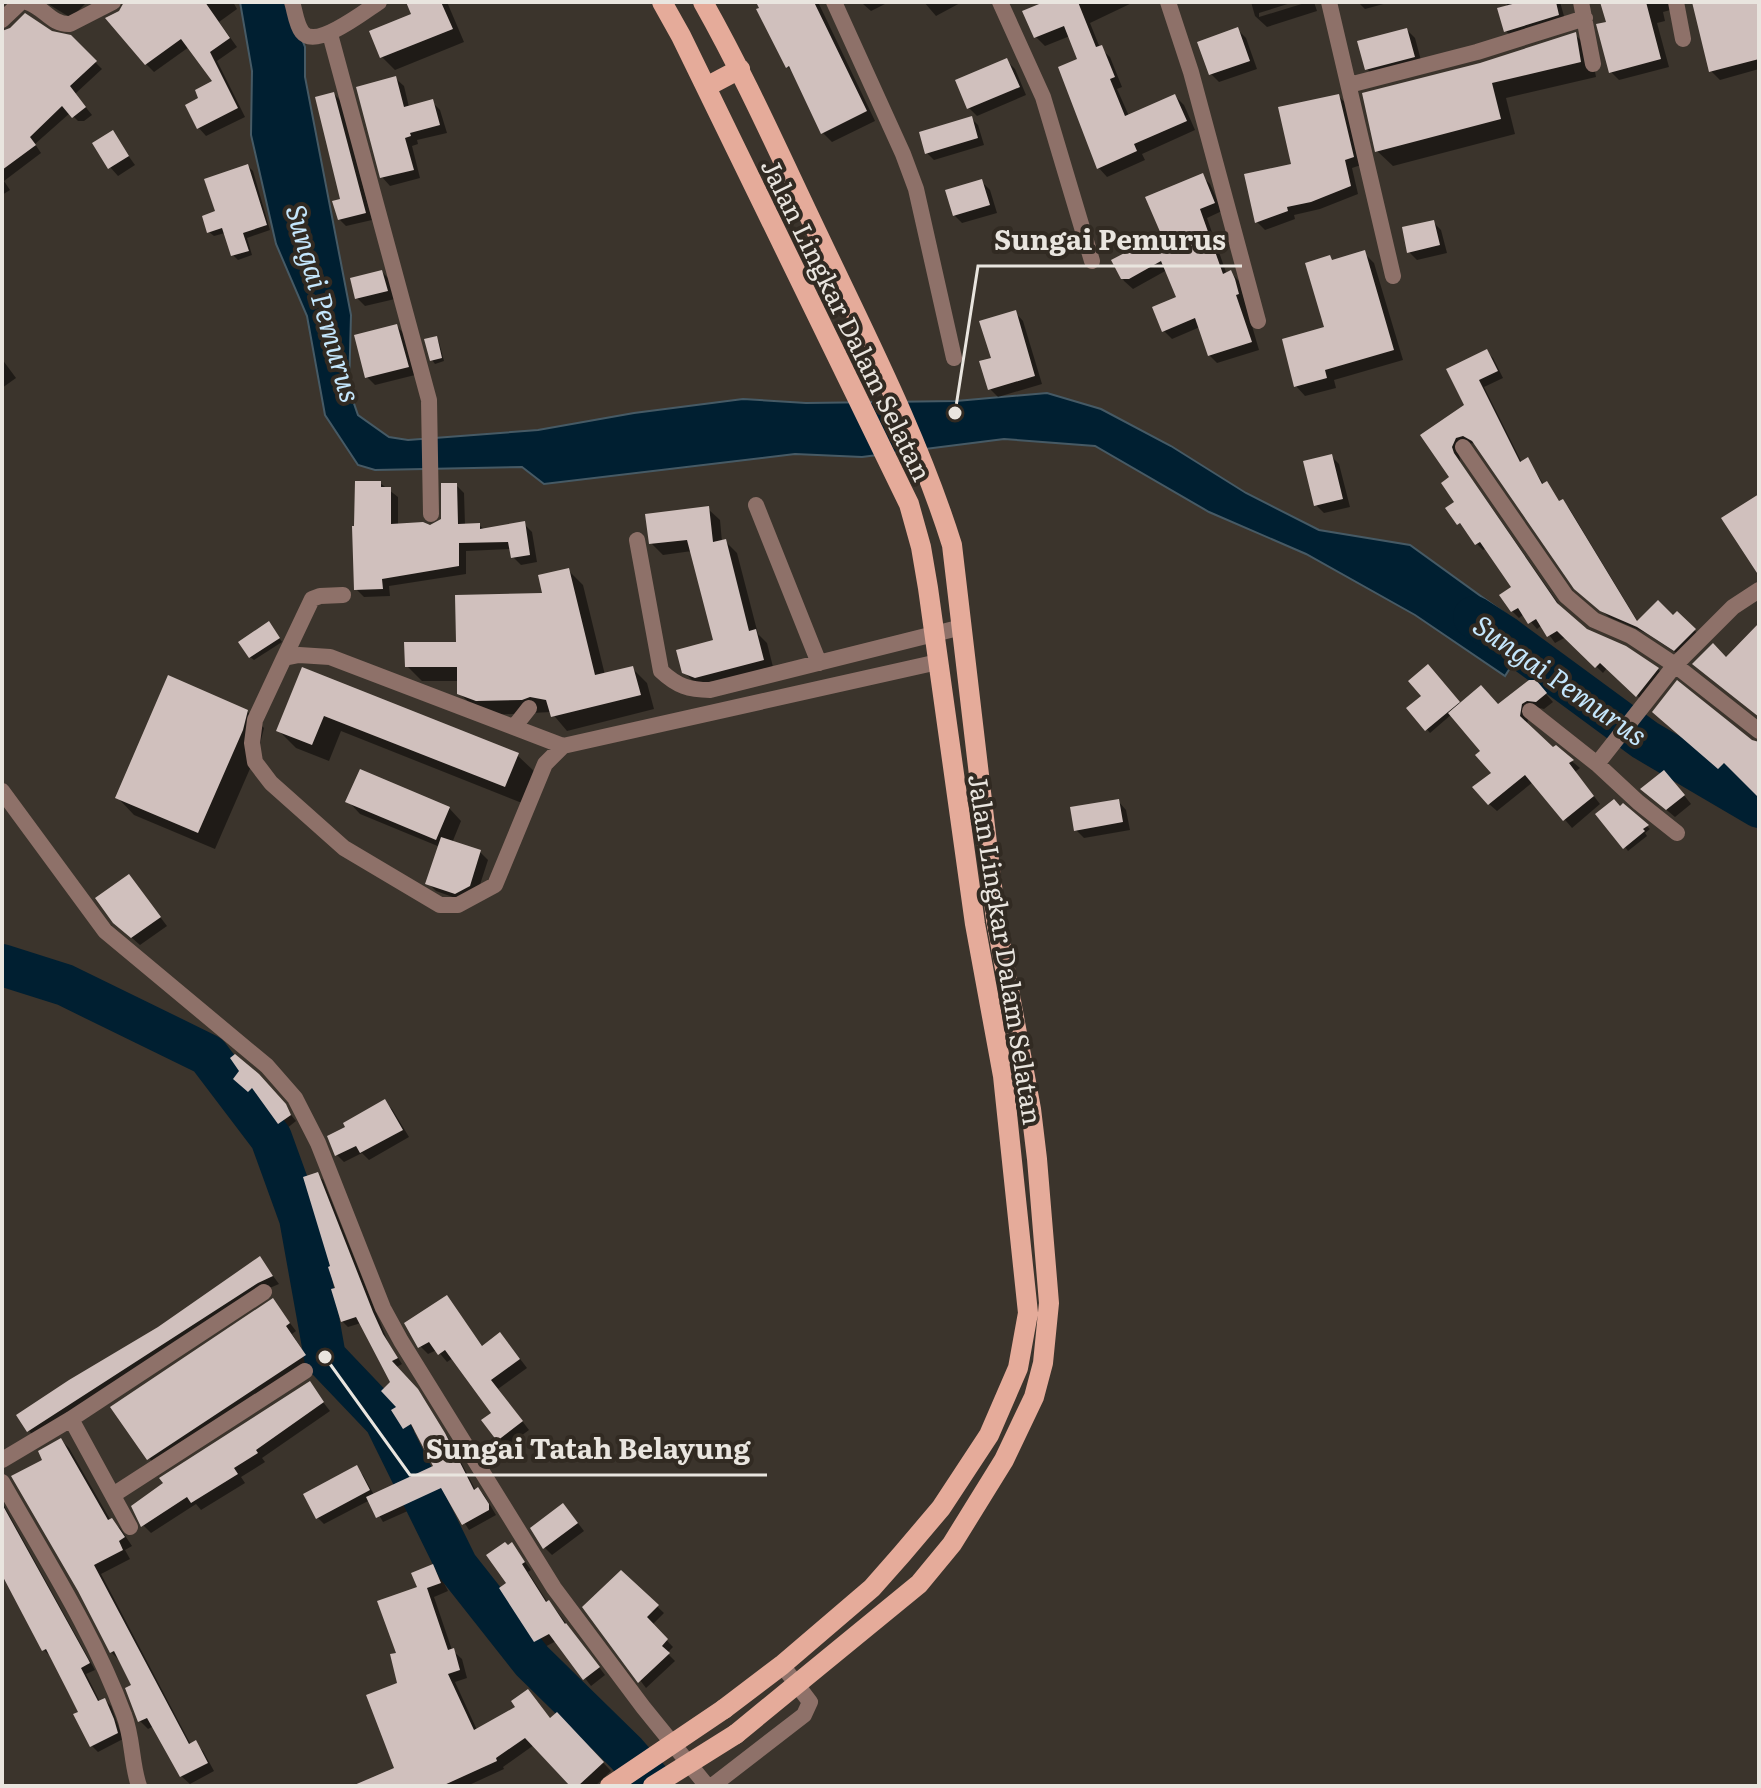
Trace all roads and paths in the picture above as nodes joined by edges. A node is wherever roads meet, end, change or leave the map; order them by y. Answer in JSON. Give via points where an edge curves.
{"nodes":[{"id":1,"x":24,"y":2,"type":"edge"},
{"id":2,"x":113,"y":2,"type":"edge"},
{"id":3,"x":292,"y":2,"type":"edge"},
{"id":4,"x":379,"y":2,"type":"edge"},
{"id":5,"x":662,"y":2,"type":"edge"},
{"id":6,"x":703,"y":2,"type":"edge"},
{"id":7,"x":834,"y":2,"type":"edge"},
{"id":8,"x":1000,"y":2,"type":"edge"},
{"id":9,"x":1168,"y":2,"type":"edge"},
{"id":10,"x":1329,"y":2,"type":"edge"},
{"id":11,"x":1676,"y":2,"type":"edge"},
{"id":12,"x":1583,"y":10,"type":"edge"},
{"id":13,"x":2,"y":20,"type":"edge"},
{"id":14,"x":330,"y":34,"type":"junction"},
{"id":15,"x":1683,"y":39,"type":"dead end"},
{"id":16,"x":1593,"y":64,"type":"dead end"},
{"id":17,"x":740,"y":69,"type":"junction"},
{"id":18,"x":1349,"y":85,"type":"junction"},
{"id":19,"x":706,"y":87,"type":"junction"},
{"id":20,"x":1092,"y":261,"type":"dead end"},
{"id":21,"x":1393,"y":276,"type":"dead end"},
{"id":22,"x":1258,"y":321,"type":"dead end"},
{"id":23,"x":954,"y":358,"type":"dead end"},
{"id":24,"x":1463,"y":447,"type":"dead end"},
{"id":25,"x":756,"y":505,"type":"dead end"},
{"id":26,"x":431,"y":514,"type":"dead end"},
{"id":27,"x":637,"y":540,"type":"dead end"},
{"id":28,"x":1759,"y":590,"type":"edge"},
{"id":29,"x":343,"y":595,"type":"dead end"},
{"id":30,"x":962,"y":627,"type":"junction"},
{"id":31,"x":934,"y":633,"type":"junction"},
{"id":32,"x":284,"y":658,"type":"junction"},
{"id":33,"x":938,"y":662,"type":"junction"},
{"id":34,"x":819,"y":663,"type":"junction"},
{"id":35,"x":1675,"y":665,"type":"junction"},
{"id":36,"x":529,"y":708,"type":"dead end"},
{"id":37,"x":1530,"y":711,"type":"dead end"},
{"id":38,"x":514,"y":727,"type":"junction"},
{"id":39,"x":1759,"y":731,"type":"edge"},
{"id":40,"x":563,"y":746,"type":"junction"},
{"id":41,"x":1597,"y":764,"type":"junction"},
{"id":42,"x":2,"y":791,"type":"edge"},
{"id":43,"x":1677,"y":833,"type":"dead end"},
{"id":44,"x":264,"y":1292,"type":"dead end"},
{"id":45,"x":305,"y":1371,"type":"dead end"},
{"id":46,"x":71,"y":1419,"type":"junction"},
{"id":47,"x":2,"y":1460,"type":"edge"},
{"id":48,"x":2,"y":1482,"type":"edge"},
{"id":49,"x":113,"y":1495,"type":"junction"},
{"id":50,"x":130,"y":1527,"type":"dead end"},
{"id":51,"x":920,"y":1533,"type":"junction"},
{"id":52,"x":944,"y":1553,"type":"junction"},
{"id":53,"x":782,"y":1665,"type":"junction"},
{"id":54,"x":797,"y":1683,"type":"junction"},
{"id":55,"x":688,"y":1764,"type":"junction"},
{"id":56,"x":139,"y":1786,"type":"edge"},
{"id":57,"x":610,"y":1786,"type":"edge"},
{"id":58,"x":653,"y":1786,"type":"edge"},
{"id":59,"x":709,"y":1786,"type":"edge"}],
"edges":[{"from":1,"to":2,"type":"street","via":[[63,24]]},
{"from":1,"to":13,"type":"street"},
{"from":3,"to":14,"type":"street","via":[[307,37]]},
{"from":4,"to":14,"type":"street"},
{"from":5,"to":19,"type":"main road","name":"Jalan Lingkar Dalam Selatan"},
{"from":6,"to":17,"type":"main road","name":"Jalan Lingkar Dalam Selatan"},
{"from":7,"to":23,"type":"street","via":[[916,189]]},
{"from":8,"to":20,"type":"street","via":[[1043,97]]},
{"from":9,"to":22,"type":"street"},
{"from":10,"to":18,"type":"street"},
{"from":11,"to":15,"type":"street"},
{"from":12,"to":16,"type":"street"},
{"from":12,"to":18,"type":"street","via":[[1477,52]]},
{"from":14,"to":26,"type":"street","via":[[429,400]]},
{"from":17,"to":19,"type":"main road"},
{"from":17,"to":30,"type":"main road","name":"Jalan Lingkar Dalam Selatan","via":[[934,489],[952,545]]},
{"from":18,"to":21,"type":"street"},
{"from":19,"to":31,"type":"main road","name":"Jalan Lingkar Dalam Selatan","via":[[909,504]]},
{"from":24,"to":35,"type":"street","via":[[1566,596],[1594,620]]},
{"from":25,"to":34,"type":"street"},
{"from":27,"to":34,"type":"street","via":[[661,671],[670,680],[693,690],[710,690]]},
{"from":28,"to":35,"type":"street","via":[[1733,607]]},
{"from":29,"to":32,"type":"street","via":[[312,599]]},
{"from":30,"to":31,"type":"street"},
{"from":30,"to":52,"type":"main road","name":"Jalan Lingkar Dalam Selatan","via":[[996,920],[1031,1109],[1049,1303],[1034,1397],[1004,1460]]},
{"from":31,"to":33,"type":"main road","name":"Jalan Lingkar Dalam Selatan"},
{"from":31,"to":34,"type":"street"},
{"from":32,"to":38,"type":"street","via":[[330,657]]},
{"from":32,"to":40,"type":"street","via":[[255,720],[255,762],[344,848],[440,905],[458,905],[495,885],[545,764]]},
{"from":33,"to":40,"type":"street"},
{"from":33,"to":51,"type":"main road","name":"Jalan Lingkar Dalam Selatan","via":[[975,924],[1003,1076],[1028,1313],[1018,1368],[989,1435]]},
{"from":35,"to":39,"type":"street"},
{"from":35,"to":41,"type":"street"},
{"from":36,"to":38,"type":"street"},
{"from":37,"to":41,"type":"street"},
{"from":38,"to":40,"type":"street"},
{"from":41,"to":43,"type":"street"},
{"from":42,"to":55,"type":"street","via":[[105,931],[267,1066],[295,1098],[401,1341],[554,1588]]},
{"from":44,"to":46,"type":"street"},
{"from":45,"to":49,"type":"street"},
{"from":46,"to":47,"type":"street"},
{"from":46,"to":49,"type":"street"},
{"from":48,"to":56,"type":"street","via":[[113,1686],[133,1740]]},
{"from":49,"to":50,"type":"street"},
{"from":51,"to":52,"type":"main road"},
{"from":51,"to":53,"type":"main road","name":"Jalan Lingkar Dalam Selatan","via":[[872,1588]]},
{"from":52,"to":54,"type":"main road","name":"Jalan Lingkar Dalam Selatan","via":[[919,1584]]},
{"from":53,"to":54,"type":"street"},
{"from":53,"to":57,"type":"main road","name":"Jalan Lingkar Dalam Selatan","bridge":true},
{"from":54,"to":55,"type":"main road","name":"Jalan Lingkar Dalam Selatan","bridge":true,"via":[[736,1734]]},
{"from":54,"to":59,"type":"street","via":[[810,1702],[804,1715]]},
{"from":55,"to":58,"type":"main road","name":"Jalan Lingkar Dalam Selatan","bridge":true},
{"from":55,"to":59,"type":"street"}]}
